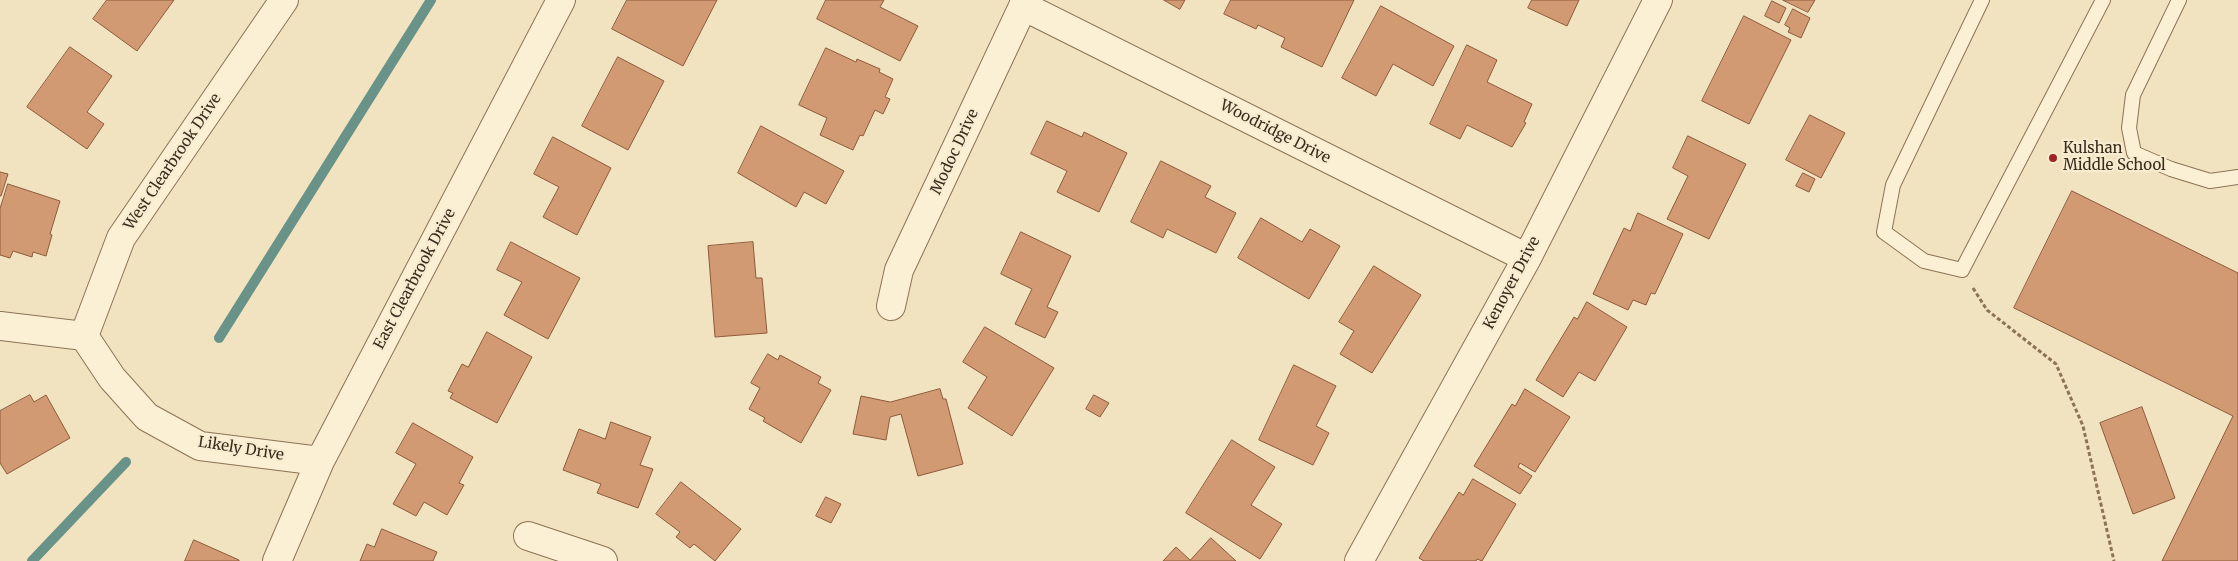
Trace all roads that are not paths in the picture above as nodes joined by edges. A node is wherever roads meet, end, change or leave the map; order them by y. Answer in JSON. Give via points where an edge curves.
{"nodes":[{"id":1,"x":284,"y":0,"type":"edge"},
{"id":2,"x":561,"y":0,"type":"edge"},
{"id":3,"x":1658,"y":0,"type":"edge"},
{"id":4,"x":1982,"y":0,"type":"edge"},
{"id":5,"x":2103,"y":0,"type":"edge"},
{"id":6,"x":2179,"y":0,"type":"edge"},
{"id":7,"x":1024,"y":3,"type":"edge"},
{"id":8,"x":2238,"y":177,"type":"edge"},
{"id":9,"x":1527,"y":258,"type":"junction"},
{"id":10,"x":891,"y":306,"type":"dead end"},
{"id":11,"x":0,"y":326,"type":"edge"},
{"id":12,"x":84,"y":336,"type":"junction"},
{"id":13,"x":320,"y":461,"type":"junction"},
{"id":14,"x":528,"y":536,"type":"dead end"},
{"id":15,"x":277,"y":561,"type":"edge"},
{"id":16,"x":603,"y":561,"type":"edge"},
{"id":17,"x":1359,"y":561,"type":"edge"}],
"edges":[{"from":1,"to":12,"type":"street","name":"West Clearbrook Drive","via":[[121,238]]},
{"from":2,"to":13,"type":"street","name":"East Clearbrook Drive"},
{"from":3,"to":9,"type":"street","name":"Kenoyer Drive"},
{"from":4,"to":5,"type":"lane","via":[[1893,185],[1884,232],[1924,261],[1962,270]]},
{"from":6,"to":8,"type":"lane","via":[[2133,96],[2130,128],[2134,153],[2210,181]]},
{"from":7,"to":9,"type":"street","name":"Woodridge Drive"},
{"from":7,"to":10,"type":"street","name":"Modoc Drive","via":[[899,270]]},
{"from":9,"to":17,"type":"street","name":"Kenoyer Drive"},
{"from":11,"to":12,"type":"street"},
{"from":12,"to":13,"type":"street","name":"Likely Drive","via":[[112,378],[148,417],[200,446]]},
{"from":13,"to":15,"type":"street","name":"East Clearbrook Drive"},
{"from":14,"to":16,"type":"street"}]}
